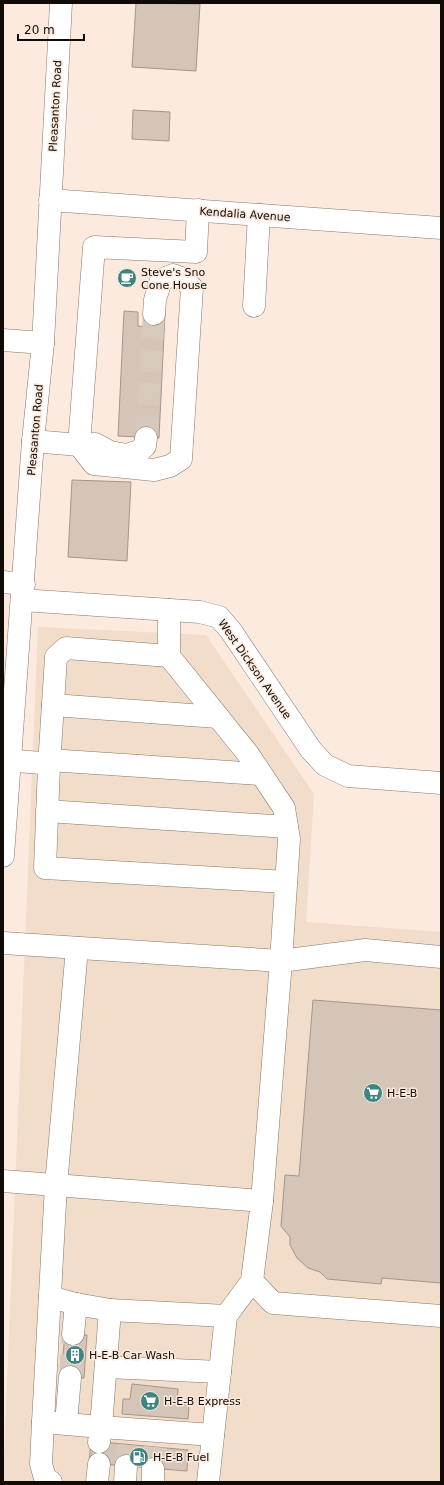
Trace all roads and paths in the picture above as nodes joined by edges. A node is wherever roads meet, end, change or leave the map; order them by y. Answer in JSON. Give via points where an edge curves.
{"nodes":[{"id":1,"x":61,"y":3,"type":"edge"},
{"id":2,"x":50,"y":200,"type":"junction"},
{"id":3,"x":198,"y":210,"type":"junction"},
{"id":4,"x":259,"y":215,"type":"junction"},
{"id":5,"x":441,"y":228,"type":"edge"},
{"id":6,"x":254,"y":306,"type":"dead end"},
{"id":7,"x":154,"y":314,"type":"tunnel mouth"},
{"id":8,"x":3,"y":340,"type":"edge"},
{"id":9,"x":43,"y":343,"type":"junction"},
{"id":10,"x":146,"y":438,"type":"tunnel mouth"},
{"id":11,"x":34,"y":441,"type":"junction"},
{"id":12,"x":79,"y":445,"type":"junction"},
{"id":13,"x":16,"y":589,"type":"edge"},
{"id":14,"x":169,"y":610,"type":"junction"},
{"id":15,"x":169,"y":656,"type":"junction"},
{"id":16,"x":53,"y":705,"type":"junction"},
{"id":17,"x":218,"y":717,"type":"junction"},
{"id":18,"x":7,"y":760,"type":"edge"},
{"id":19,"x":49,"y":763,"type":"junction"},
{"id":20,"x":261,"y":774,"type":"junction"},
{"id":21,"x":441,"y":783,"type":"edge"},
{"id":22,"x":47,"y":811,"type":"junction"},
{"id":23,"x":287,"y":827,"type":"junction"},
{"id":24,"x":3,"y":856,"type":"edge"},
{"id":25,"x":286,"y":882,"type":"junction"},
{"id":26,"x":3,"y":943,"type":"edge"},
{"id":27,"x":77,"y":948,"type":"junction"},
{"id":28,"x":441,"y":957,"type":"edge"},
{"id":29,"x":281,"y":961,"type":"junction"},
{"id":30,"x":3,"y":1181,"type":"edge"},
{"id":31,"x":56,"y":1185,"type":"junction"},
{"id":32,"x":262,"y":1201,"type":"junction"},
{"id":33,"x":252,"y":1281,"type":"junction"},
{"id":34,"x":50,"y":1297,"type":"junction"},
{"id":35,"x":76,"y":1304,"type":"junction"},
{"id":36,"x":110,"y":1310,"type":"junction"},
{"id":37,"x":226,"y":1316,"type":"junction"},
{"id":38,"x":441,"y":1316,"type":"edge"},
{"id":39,"x":73,"y":1334,"type":"tunnel mouth"},
{"id":40,"x":106,"y":1367,"type":"junction"},
{"id":41,"x":220,"y":1372,"type":"junction"},
{"id":42,"x":70,"y":1377,"type":"tunnel mouth"},
{"id":43,"x":43,"y":1422,"type":"junction"},
{"id":44,"x":66,"y":1424,"type":"junction"},
{"id":45,"x":100,"y":1434,"type":"junction"},
{"id":46,"x":213,"y":1435,"type":"junction"},
{"id":47,"x":127,"y":1455,"type":"edge"},
{"id":48,"x":50,"y":1482,"type":"edge"},
{"id":49,"x":208,"y":1482,"type":"edge"}],
"edges":[{"from":1,"to":2,"type":"street","name":"Pleasanton Road"},
{"from":2,"to":3,"type":"street","name":"Kendalia Avenue"},
{"from":2,"to":9,"type":"street","name":"Pleasanton Road"},
{"from":3,"to":4,"type":"street","name":"Kendalia Avenue"},
{"from":3,"to":12,"type":"street","via":[[196,252],[94,246]]},
{"from":4,"to":5,"type":"street","name":"Kendalia Avenue"},
{"from":4,"to":6,"type":"street"},
{"from":7,"to":12,"type":"street","via":[[161,280],[173,275],[184,279],[192,288],[181,459],[170,466],[154,470],[94,464]]},
{"from":8,"to":9,"type":"street"},
{"from":9,"to":11,"type":"street","name":"Pleasanton Road"},
{"from":10,"to":12,"type":"street","via":[[145,446],[127,455],[110,452],[95,444]]},
{"from":11,"to":12,"type":"street"},
{"from":11,"to":13,"type":"street","name":"Pleasanton Road"},
{"from":13,"to":14,"type":"street","name":"West Dickson Avenue"},
{"from":13,"to":18,"type":"street","name":"Pleasanton Road"},
{"from":14,"to":15,"type":"street"},
{"from":14,"to":21,"type":"street","name":"West Dickson Avenue","via":[[200,612],[219,617],[231,630],[311,750],[324,765],[348,776]]},
{"from":15,"to":16,"type":"street","via":[[66,648],[56,657]]},
{"from":15,"to":17,"type":"street"},
{"from":16,"to":17,"type":"street"},
{"from":16,"to":19,"type":"street"},
{"from":17,"to":20,"type":"street"},
{"from":18,"to":19,"type":"street"},
{"from":18,"to":24,"type":"street","name":"Pleasanton Road"},
{"from":19,"to":20,"type":"street"},
{"from":19,"to":22,"type":"street"},
{"from":20,"to":23,"type":"street","via":[[284,808]]},
{"from":22,"to":23,"type":"street"},
{"from":22,"to":25,"type":"street","via":[[45,868]]},
{"from":23,"to":25,"type":"street","via":[[289,839]]},
{"from":25,"to":29,"type":"street"},
{"from":26,"to":27,"type":"street"},
{"from":27,"to":29,"type":"street"},
{"from":27,"to":31,"type":"street"},
{"from":28,"to":29,"type":"street","via":[[365,950]]},
{"from":29,"to":32,"type":"street"},
{"from":30,"to":31,"type":"street"},
{"from":31,"to":32,"type":"street"},
{"from":31,"to":34,"type":"street"},
{"from":32,"to":33,"type":"street"},
{"from":33,"to":37,"type":"street"},
{"from":33,"to":38,"type":"street","via":[[272,1303]]},
{"from":34,"to":35,"type":"street"},
{"from":34,"to":43,"type":"street"},
{"from":35,"to":36,"type":"street"},
{"from":35,"to":39,"type":"street"},
{"from":36,"to":37,"type":"street"},
{"from":36,"to":40,"type":"street"},
{"from":37,"to":41,"type":"street"},
{"from":40,"to":41,"type":"street"},
{"from":40,"to":45,"type":"street"},
{"from":41,"to":46,"type":"street"},
{"from":42,"to":44,"type":"street"},
{"from":43,"to":44,"type":"street"},
{"from":43,"to":48,"type":"street","via":[[41,1464],[45,1478]]},
{"from":44,"to":45,"type":"street"},
{"from":45,"to":47,"type":"street"},
{"from":46,"to":47,"type":"street","via":[[156,1439]]},
{"from":46,"to":49,"type":"street"}]}
